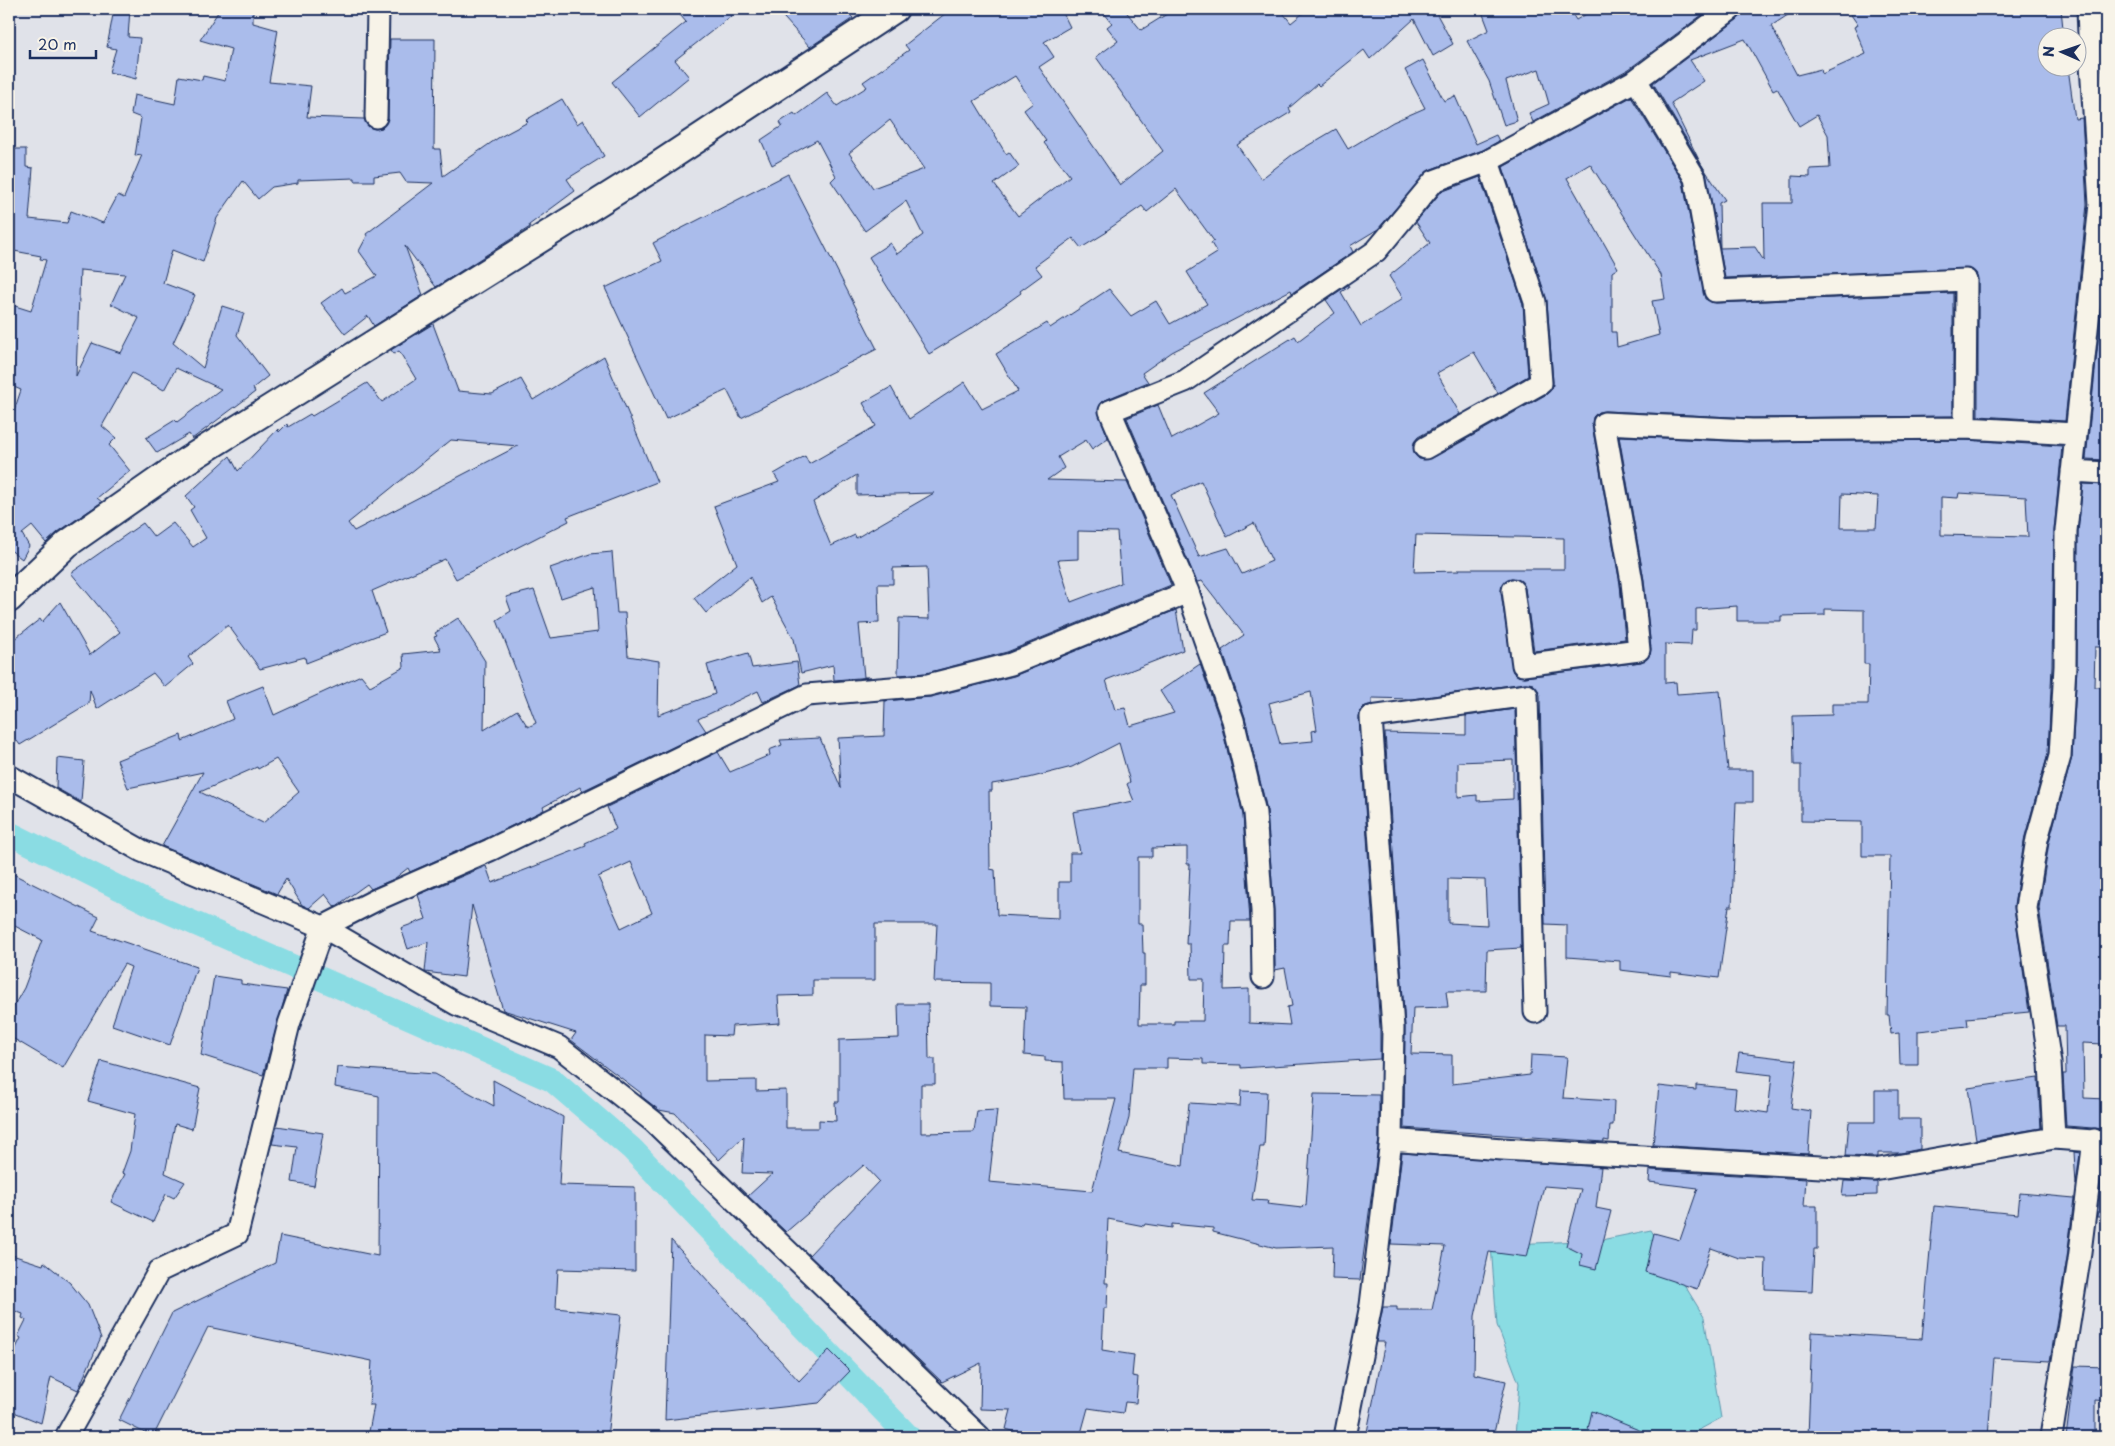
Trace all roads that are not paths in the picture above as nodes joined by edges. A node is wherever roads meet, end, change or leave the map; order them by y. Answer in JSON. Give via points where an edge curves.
{"nodes":[{"id":1,"x":378,"y":9,"type":"edge"},
{"id":2,"x":895,"y":9,"type":"edge"},
{"id":3,"x":1731,"y":9,"type":"edge"},
{"id":4,"x":2088,"y":9,"type":"edge"},
{"id":5,"x":2097,"y":34,"type":"edge"},
{"id":6,"x":1636,"y":80,"type":"junction"},
{"id":7,"x":376,"y":117,"type":"dead end"},
{"id":8,"x":1488,"y":161,"type":"junction"},
{"id":9,"x":1965,"y":428,"type":"junction"},
{"id":10,"x":2074,"y":434,"type":"junction"},
{"id":11,"x":1425,"y":448,"type":"dead end"},
{"id":12,"x":2072,"y":471,"type":"junction"},
{"id":13,"x":2106,"y":473,"type":"edge"},
{"id":14,"x":1513,"y":590,"type":"dead end"},
{"id":15,"x":1188,"y":592,"type":"junction"},
{"id":16,"x":9,"y":599,"type":"edge"},
{"id":17,"x":9,"y":776,"type":"edge"},
{"id":18,"x":323,"y":927,"type":"junction"},
{"id":19,"x":1263,"y":977,"type":"dead end"},
{"id":20,"x":1535,"y":1012,"type":"dead end"},
{"id":21,"x":2054,"y":1138,"type":"junction"},
{"id":22,"x":1391,"y":1140,"type":"junction"},
{"id":23,"x":2100,"y":1141,"type":"edge"},
{"id":24,"x":66,"y":1437,"type":"edge"},
{"id":25,"x":980,"y":1437,"type":"edge"},
{"id":26,"x":1345,"y":1437,"type":"edge"},
{"id":27,"x":2050,"y":1437,"type":"edge"}],
"edges":[{"from":1,"to":7,"type":"street"},
{"from":2,"to":16,"type":"street","via":[[654,167],[186,461],[68,544]]},
{"from":3,"to":6,"type":"street"},
{"from":4,"to":5,"type":"street"},
{"from":5,"to":10,"type":"street","via":[[2100,204],[2088,333]]},
{"from":6,"to":8,"type":"street"},
{"from":6,"to":9,"type":"street","via":[[1695,178],[1715,291],[1966,280]]},
{"from":8,"to":11,"type":"street","via":[[1535,302],[1540,383]]},
{"from":8,"to":15,"type":"street","via":[[1434,181],[1376,251],[1185,381],[1110,411]]},
{"from":9,"to":10,"type":"street"},
{"from":9,"to":14,"type":"street","via":[[1752,430],[1604,423],[1632,582],[1639,650],[1522,665]]},
{"from":10,"to":12,"type":"street"},
{"from":12,"to":13,"type":"street"},
{"from":12,"to":21,"type":"street","via":[[2066,532],[2065,666],[2060,756],[2037,839],[2026,908],[2050,1063]]},
{"from":15,"to":18,"type":"street","via":[[1011,664],[928,685],[807,695]]},
{"from":15,"to":19,"type":"street","via":[[1233,720],[1255,813]]},
{"from":17,"to":18,"type":"street","via":[[142,851]]},
{"from":18,"to":24,"type":"street","via":[[289,1024],[237,1234],[159,1271]]},
{"from":18,"to":25,"type":"street","via":[[456,1004],[559,1047],[587,1067],[654,1122]]},
{"from":20,"to":22,"type":"street","via":[[1527,696],[1372,717],[1394,1028]]},
{"from":21,"to":22,"type":"street","via":[[1874,1170]]},
{"from":21,"to":23,"type":"street"},
{"from":22,"to":26,"type":"street","via":[[1371,1305]]},
{"from":23,"to":27,"type":"street"}]}
